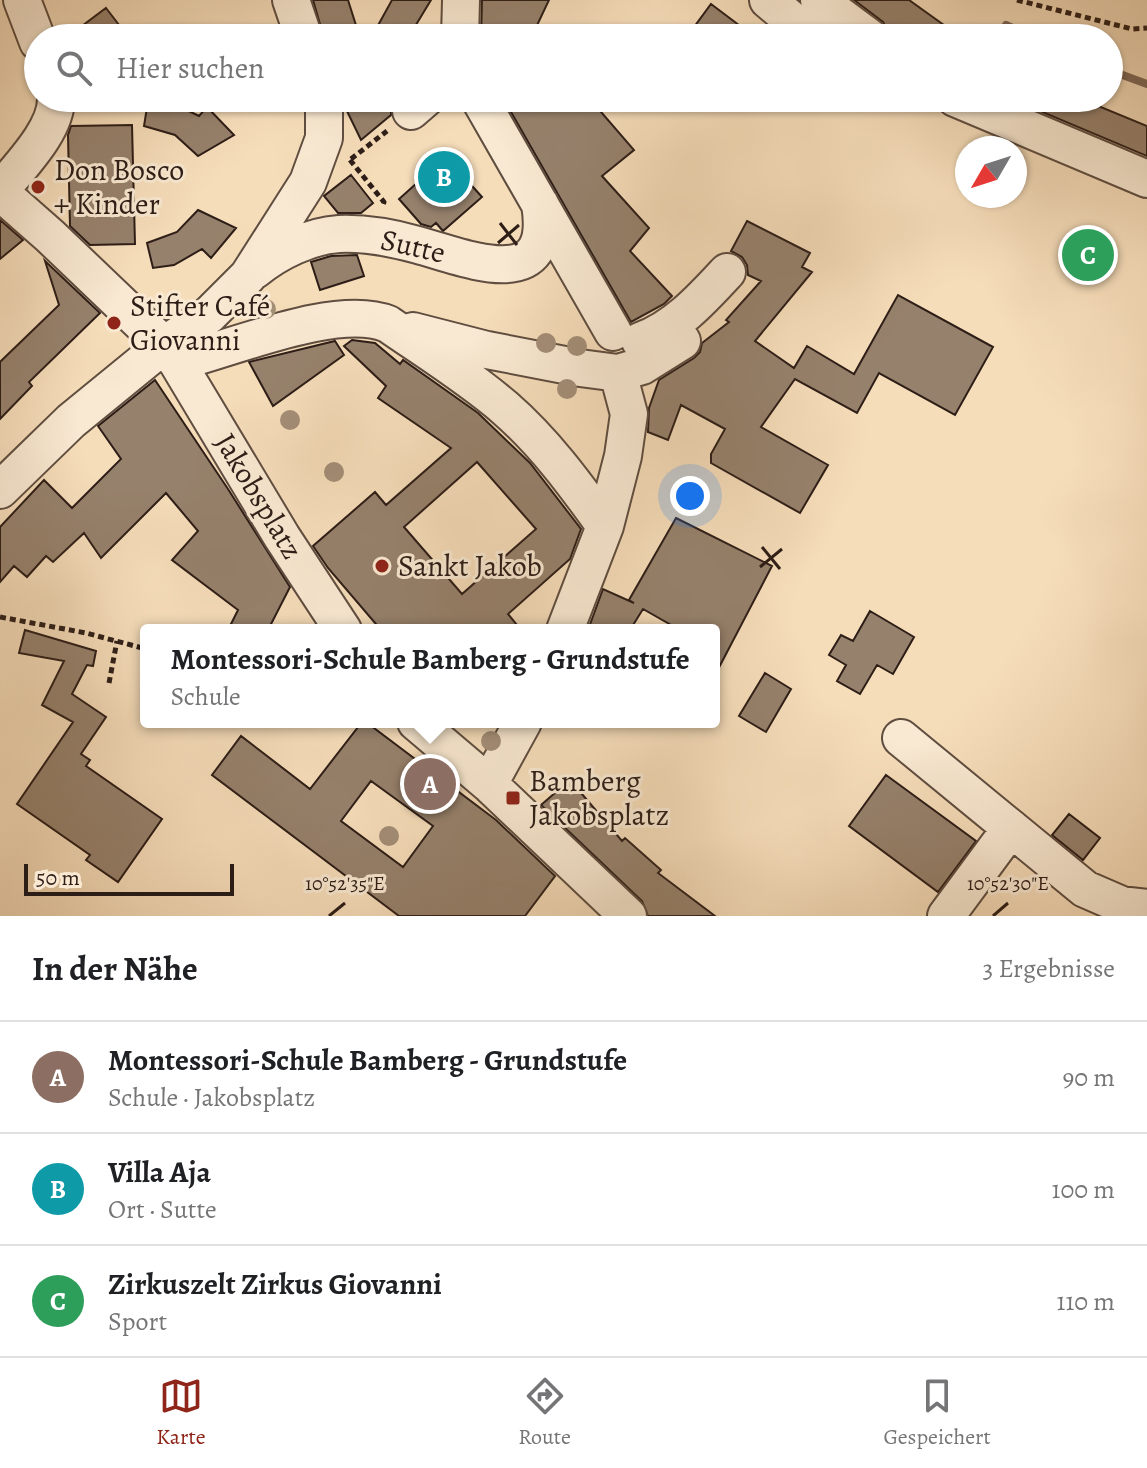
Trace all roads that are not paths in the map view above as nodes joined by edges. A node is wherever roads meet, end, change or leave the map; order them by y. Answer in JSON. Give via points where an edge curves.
{"nodes":[{"id":1,"x":22,"y":0,"type":"edge"},
{"id":2,"x":291,"y":0,"type":"edge"},
{"id":3,"x":461,"y":0,"type":"edge"},
{"id":4,"x":768,"y":0,"type":"edge"},
{"id":5,"x":819,"y":0,"type":"edge"},
{"id":6,"x":31,"y":24,"type":"edge"},
{"id":7,"x":299,"y":24,"type":"edge"},
{"id":8,"x":460,"y":24,"type":"edge"},
{"id":9,"x":796,"y":24,"type":"edge"},
{"id":10,"x":851,"y":24,"type":"edge"},
{"id":11,"x":55,"y":112,"type":"edge"},
{"id":12,"x":326,"y":112,"type":"edge"},
{"id":13,"x":487,"y":112,"type":"edge"},
{"id":14,"x":988,"y":112,"type":"edge"},
{"id":15,"x":1147,"y":179,"type":"edge"},
{"id":16,"x":0,"y":192,"type":"edge"},
{"id":17,"x":540,"y":204,"type":"junction"},
{"id":18,"x":727,"y":272,"type":"dead end"},
{"id":19,"x":248,"y":276,"type":"junction"},
{"id":20,"x":388,"y":324,"type":"junction"},
{"id":21,"x":613,"y":332,"type":"dead end"},
{"id":22,"x":682,"y":341,"type":"dead end"},
{"id":23,"x":170,"y":353,"type":"junction"},
{"id":24,"x":533,"y":358,"type":"junction"},
{"id":25,"x":618,"y":373,"type":"junction"},
{"id":26,"x":0,"y":490,"type":"edge"},
{"id":27,"x":605,"y":526,"type":"junction"},
{"id":28,"x":339,"y":624,"type":"edge"},
{"id":29,"x":567,"y":624,"type":"edge"},
{"id":30,"x":423,"y":728,"type":"edge"},
{"id":31,"x":520,"y":728,"type":"edge"},
{"id":32,"x":901,"y":738,"type":"dead end"},
{"id":33,"x":489,"y":784,"type":"junction"},
{"id":34,"x":1011,"y":828,"type":"junction"},
{"id":35,"x":1147,"y":908,"type":"edge"},
{"id":36,"x":628,"y":916,"type":"edge"},
{"id":37,"x":946,"y":916,"type":"edge"}],
"edges":[{"from":1,"to":6,"type":"street"},
{"from":2,"to":7,"type":"street"},
{"from":3,"to":8,"type":"street"},
{"from":4,"to":9,"type":"street"},
{"from":5,"to":10,"type":"street"},
{"from":11,"to":16,"type":"street"},
{"from":12,"to":19,"type":"street","via":[[313,171]]},
{"from":13,"to":17,"type":"street","name":"Sutte"},
{"from":14,"to":15,"type":"street"},
{"from":16,"to":23,"type":"street","name":"Jakobsplatz"},
{"from":17,"to":19,"type":"street","name":"Sutte","via":[[541,243],[531,256],[515,263],[498,265],[375,236],[338,234],[271,257]]},
{"from":17,"to":21,"type":"street","name":"Sutte"},
{"from":18,"to":24,"type":"street","via":[[675,321],[647,338],[616,349]]},
{"from":19,"to":23,"type":"street"},
{"from":20,"to":23,"type":"street","via":[[375,319],[315,324]]},
{"from":20,"to":24,"type":"street"},
{"from":20,"to":27,"type":"street","via":[[508,411],[542,445]]},
{"from":22,"to":25,"type":"street","via":[[642,366]]},
{"from":23,"to":26,"type":"street","via":[[71,421]]},
{"from":23,"to":28,"type":"street","name":"Jakobsplatz"},
{"from":24,"to":25,"type":"street"},
{"from":25,"to":27,"type":"street","via":[[629,414]]},
{"from":27,"to":29,"type":"street"},
{"from":30,"to":33,"type":"street"},
{"from":31,"to":33,"type":"street"},
{"from":32,"to":34,"type":"street"},
{"from":33,"to":36,"type":"street"},
{"from":34,"to":35,"type":"street","via":[[1085,889],[1122,905]]},
{"from":34,"to":37,"type":"street"}]}
